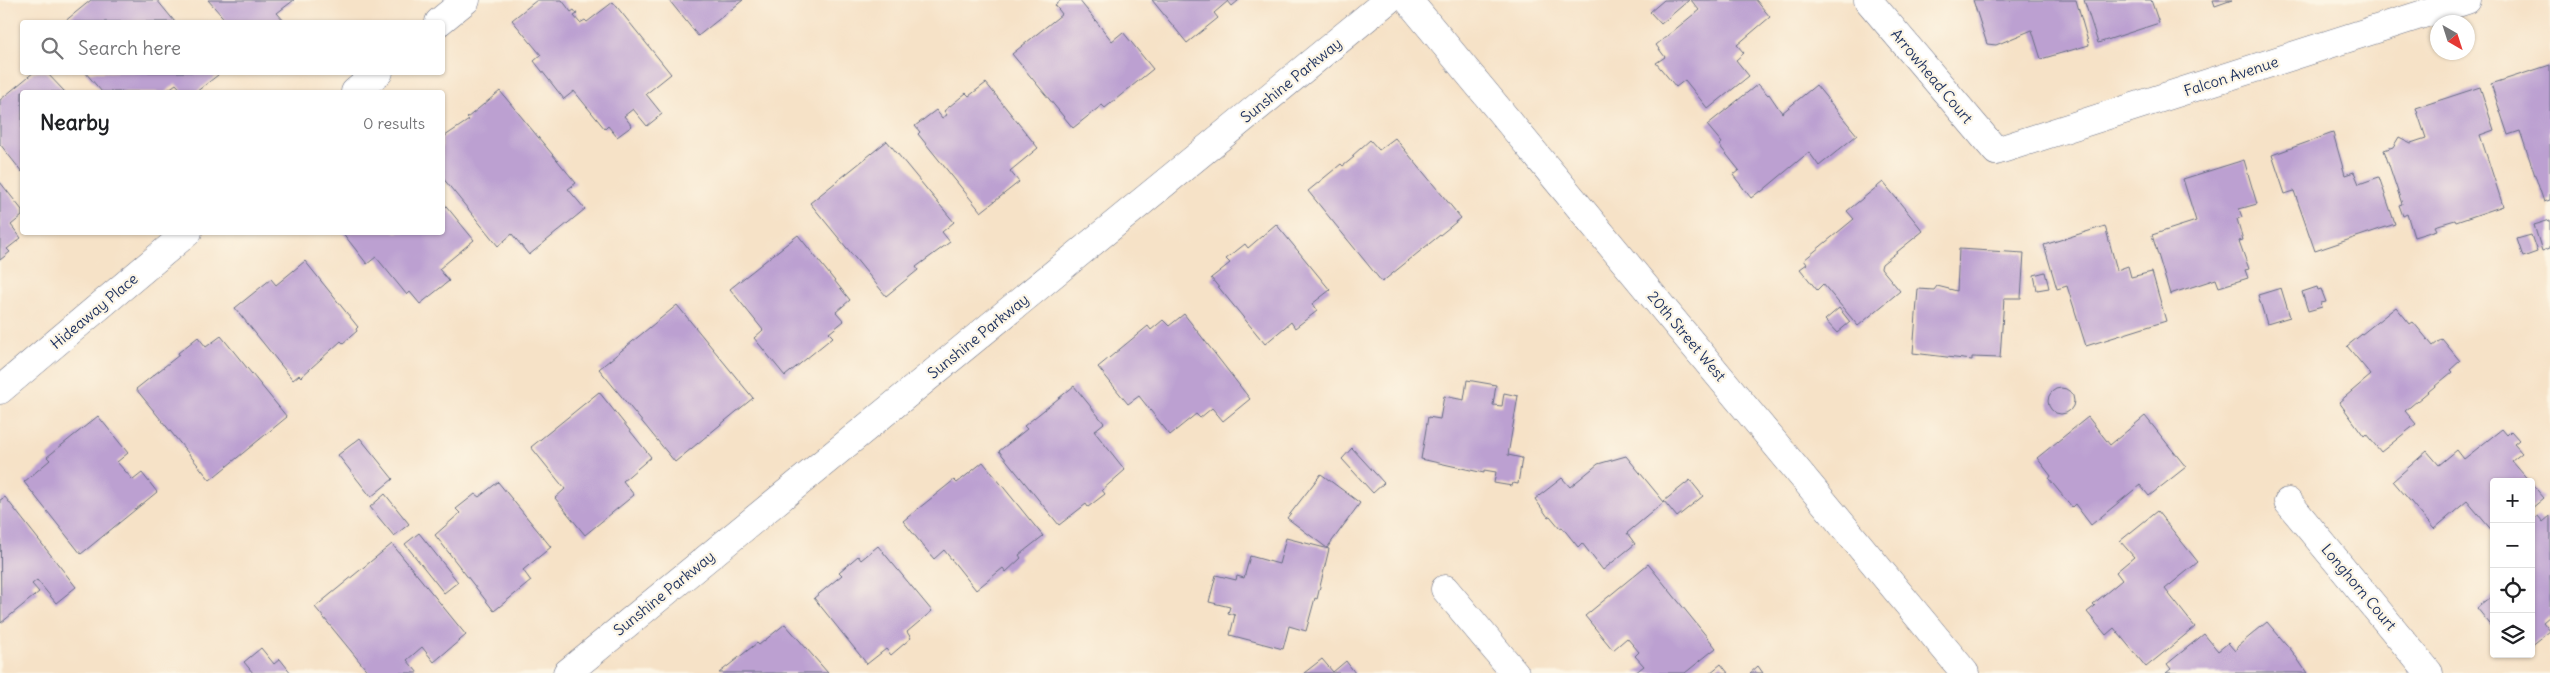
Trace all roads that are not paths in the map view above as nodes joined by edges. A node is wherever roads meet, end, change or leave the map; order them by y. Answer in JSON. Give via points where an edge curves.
{"nodes":[{"id":1,"x":466,"y":0,"type":"edge"},
{"id":2,"x":1388,"y":0,"type":"edge"},
{"id":3,"x":1408,"y":0,"type":"edge"},
{"id":4,"x":1868,"y":0,"type":"edge"},
{"id":5,"x":2467,"y":0,"type":"edge"},
{"id":6,"x":441,"y":20,"type":"edge"},
{"id":7,"x":375,"y":75,"type":"edge"},
{"id":8,"x":357,"y":90,"type":"edge"},
{"id":9,"x":1996,"y":151,"type":"joint"},
{"id":10,"x":184,"y":235,"type":"edge"},
{"id":11,"x":0,"y":390,"type":"edge"},
{"id":12,"x":2288,"y":502,"type":"dead end"},
{"id":13,"x":1445,"y":589,"type":"dead end"},
{"id":14,"x":568,"y":673,"type":"edge"},
{"id":15,"x":1515,"y":673,"type":"edge"},
{"id":16,"x":1965,"y":673,"type":"edge"},
{"id":17,"x":2430,"y":673,"type":"edge"}],
"edges":[{"from":1,"to":6,"type":"street"},
{"from":2,"to":14,"type":"street","name":"Sunshine Parkway"},
{"from":3,"to":16,"type":"street","name":"20th Street West"},
{"from":4,"to":9,"type":"street","name":"Arrowhead Court"},
{"from":5,"to":9,"type":"street","name":"Falcon Avenue"},
{"from":7,"to":8,"type":"street"},
{"from":10,"to":11,"type":"street","name":"Hideaway Place"},
{"from":12,"to":17,"type":"street","name":"Longhorn Court"},
{"from":13,"to":15,"type":"street"}]}
